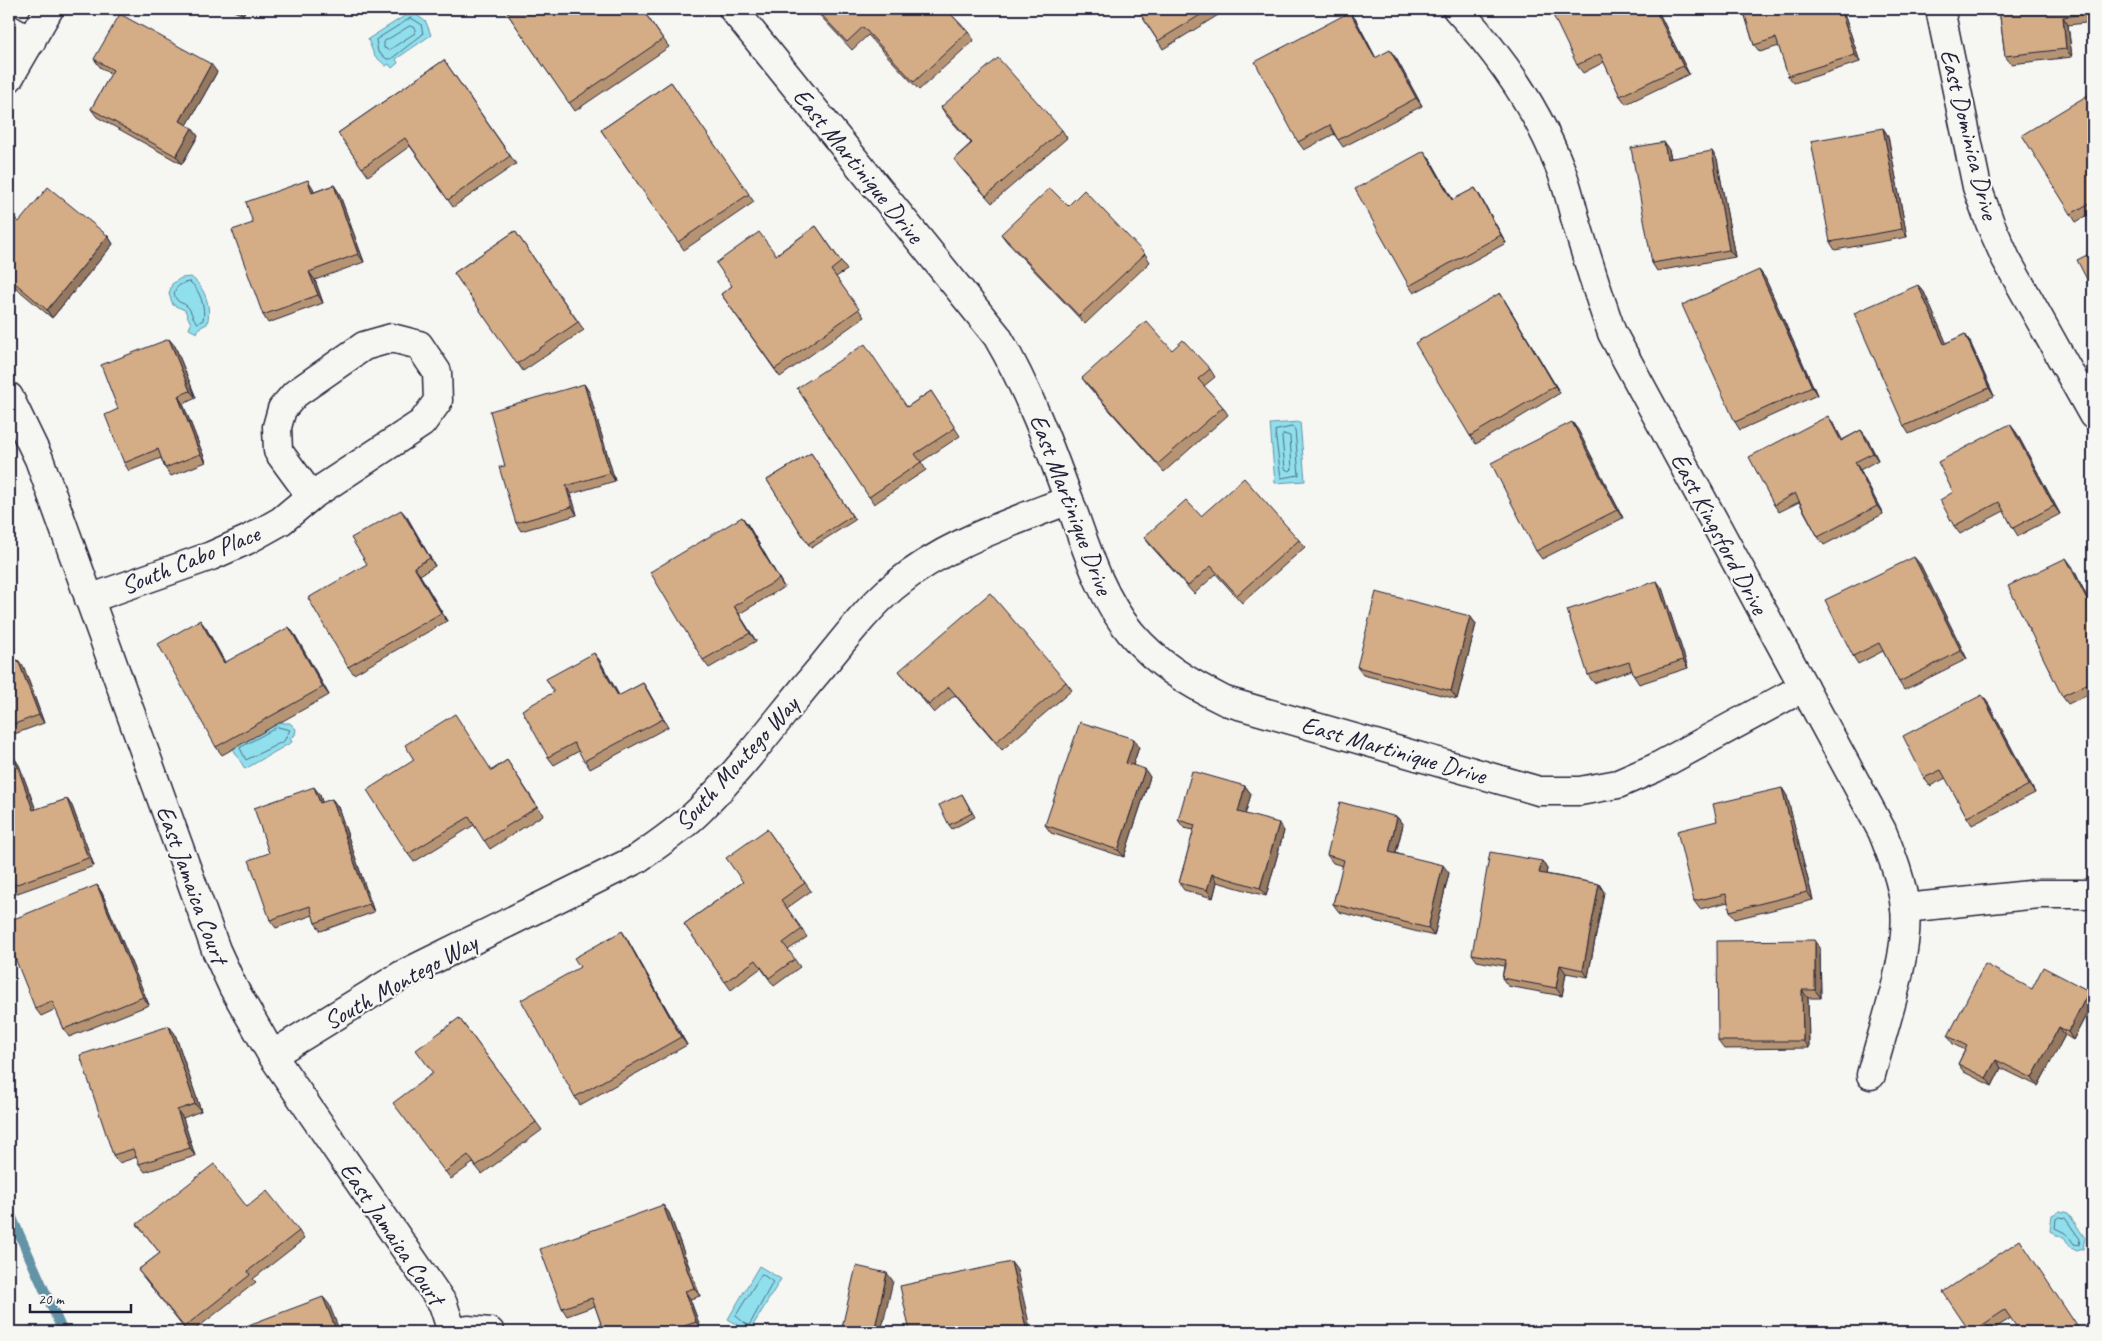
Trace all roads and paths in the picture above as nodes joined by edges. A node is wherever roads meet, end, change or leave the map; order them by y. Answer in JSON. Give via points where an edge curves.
{"nodes":[{"id":1,"x":49,"y":9,"type":"edge"},
{"id":2,"x":733,"y":9,"type":"edge"},
{"id":3,"x":1457,"y":9,"type":"edge"},
{"id":4,"x":1940,"y":9,"type":"edge"},
{"id":5,"x":20,"y":35,"type":"edge"},
{"id":6,"x":9,"y":78,"type":"edge"},
{"id":7,"x":9,"y":397,"type":"edge"},
{"id":8,"x":2093,"y":415,"type":"edge"},
{"id":9,"x":311,"y":496,"type":"junction"},
{"id":10,"x":1069,"y":500,"type":"junction"},
{"id":11,"x":89,"y":599,"type":"junction"},
{"id":12,"x":1804,"y":687,"type":"junction"},
{"id":13,"x":2093,"y":894,"type":"edge"},
{"id":14,"x":1905,"y":908,"type":"junction"},
{"id":15,"x":272,"y":1055,"type":"junction"},
{"id":16,"x":1871,"y":1076,"type":"dead end"},
{"id":17,"x":452,"y":1332,"type":"edge"},
{"id":18,"x":461,"y":1332,"type":"edge"},
{"id":19,"x":490,"y":1332,"type":"edge"}],
"edges":[{"from":1,"to":5,"type":"street"},
{"from":2,"to":10,"type":"street","name":"East Martinique Drive","via":[[997,336],[1034,406]]},
{"from":3,"to":12,"type":"street","name":"East Kingsford Drive","via":[[1506,65],[1528,98],[1562,172],[1612,333]]},
{"from":4,"to":8,"type":"street","name":"East Dominica Drive","via":[[1977,187],[1990,223],[2006,259]]},
{"from":5,"to":6,"type":"street"},
{"from":7,"to":11,"type":"street","name":"East Jamaica Court","via":[[39,459]]},
{"from":9,"to":9,"type":"street","name":"South Cabo Place","via":[[422,423],[438,401],[437,372],[419,345],[392,338],[364,346],[295,394],[282,409],[277,426],[278,451]]},
{"from":9,"to":11,"type":"street","name":"South Cabo Place","via":[[281,521],[247,540]]},
{"from":10,"to":12,"type":"street","name":"East Martinique Drive","via":[[1092,566],[1109,601],[1130,632],[1190,684],[1225,701],[1539,791],[1580,791],[1618,784],[1655,768]]},
{"from":10,"to":15,"type":"street","name":"South Montego Way","via":[[960,543],[893,587],[865,614],[699,811],[637,859],[402,975]]},
{"from":11,"to":15,"type":"street","name":"East Jamaica Court","via":[[216,950],[232,987]]},
{"from":12,"to":14,"type":"street","name":"East Kingsford Drive","via":[[1882,832],[1897,867]]},
{"from":13,"to":14,"type":"street","via":[[2039,894]]},
{"from":14,"to":16,"type":"street","name":"East Kingsford Drive","via":[[1904,947]]},
{"from":15,"to":17,"type":"street","name":"East Jamaica Court","via":[[443,1304]]},
{"from":18,"to":19,"type":"street","name":"East Jamaica Court"}]}
